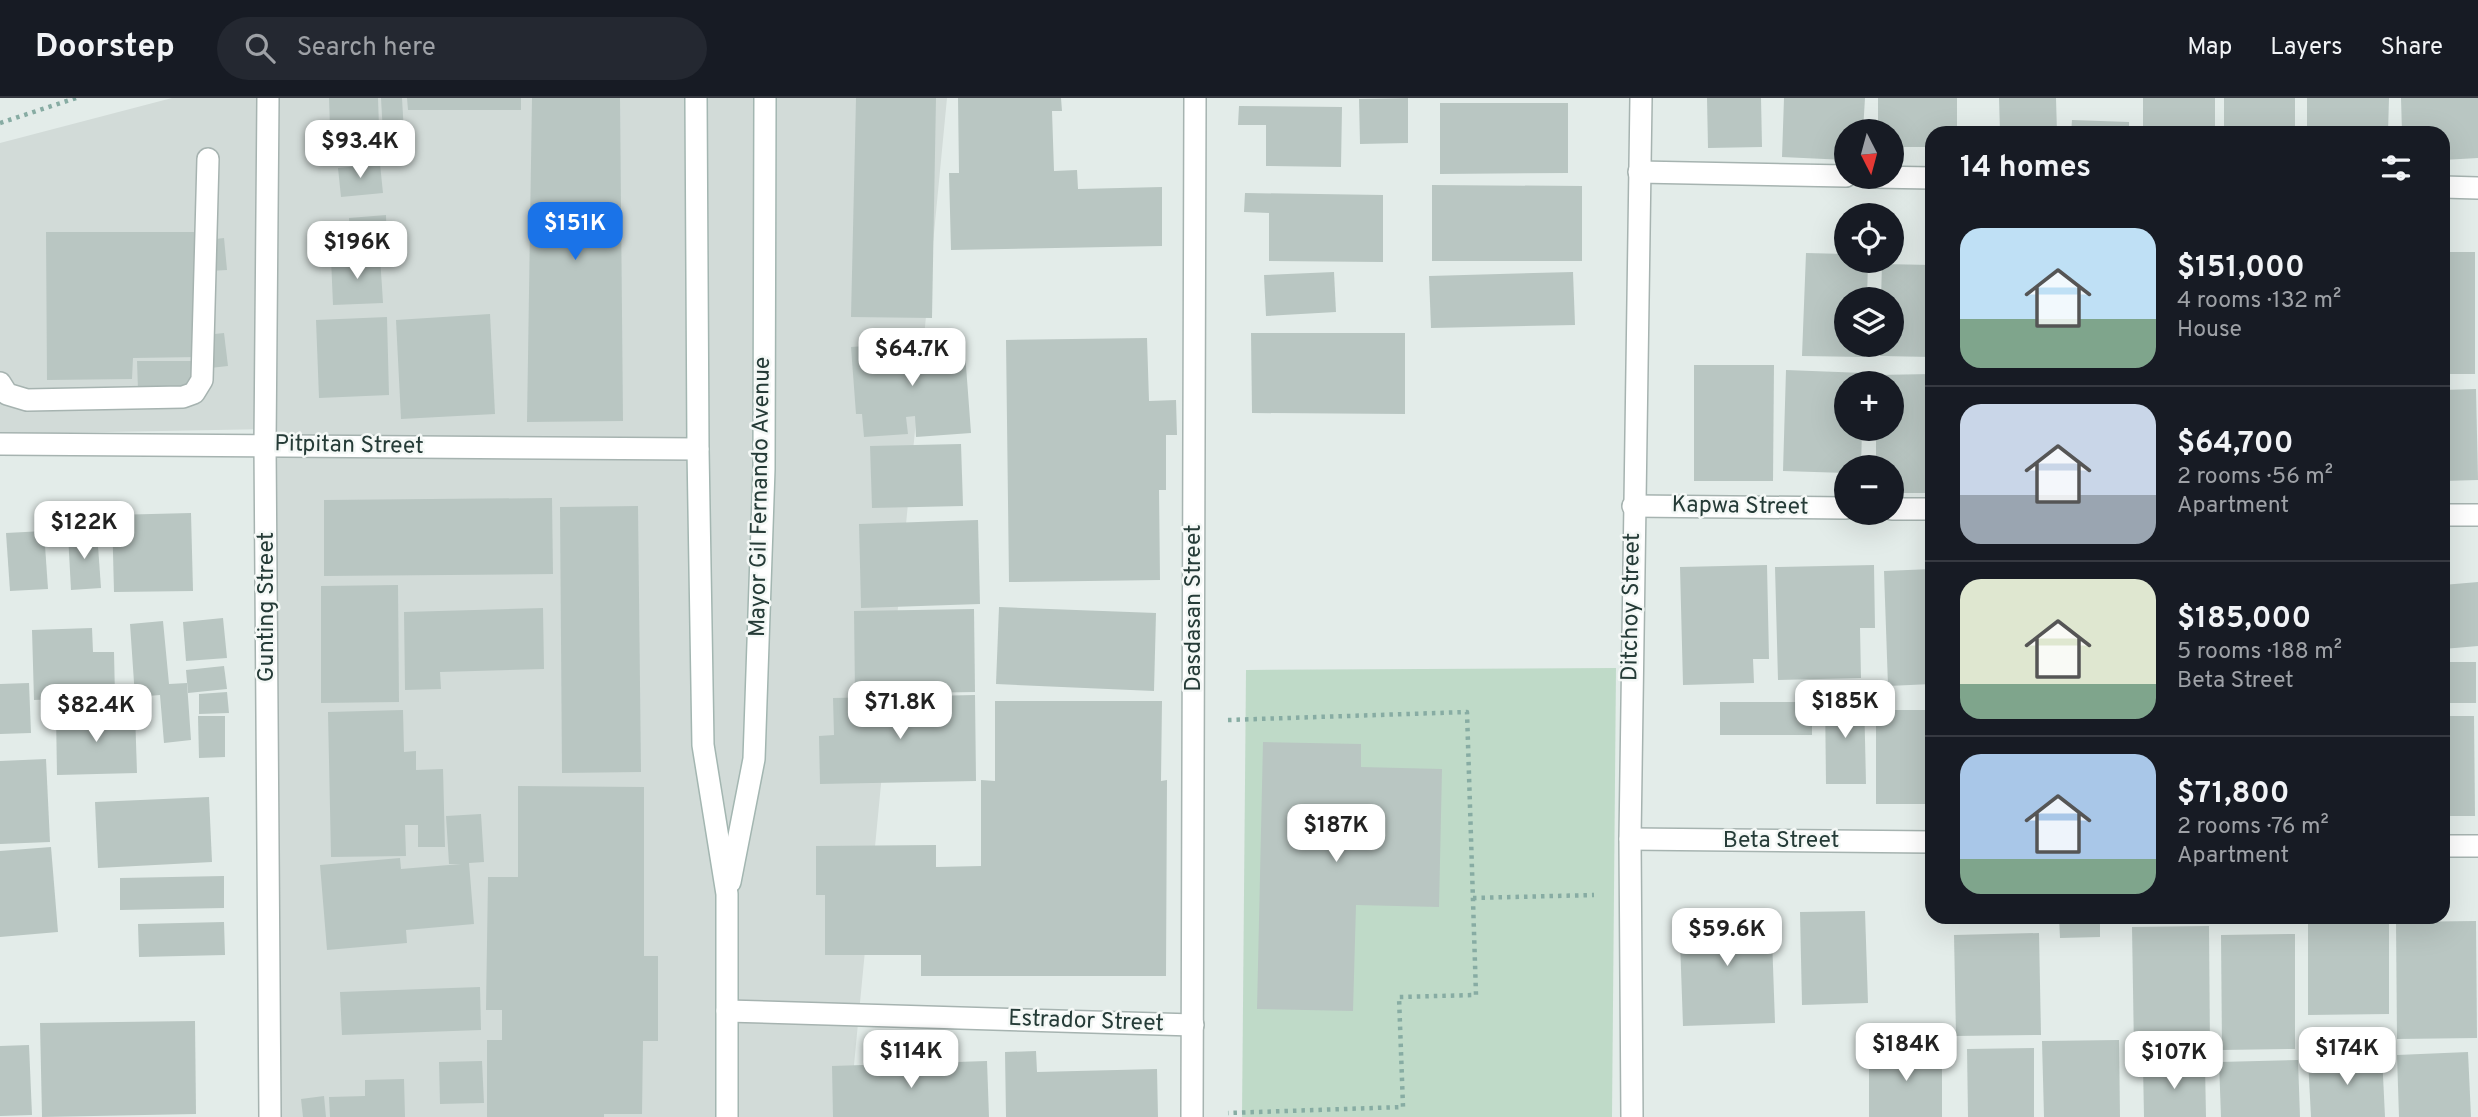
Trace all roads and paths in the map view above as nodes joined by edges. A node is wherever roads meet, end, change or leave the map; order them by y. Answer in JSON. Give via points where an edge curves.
{"nodes":[{"id":1,"x":76,"y":98,"type":"edge"},
{"id":2,"x":268,"y":98,"type":"edge"},
{"id":3,"x":696,"y":98,"type":"edge"},
{"id":4,"x":765,"y":98,"type":"edge"},
{"id":5,"x":1195,"y":98,"type":"edge"},
{"id":6,"x":1641,"y":98,"type":"edge"},
{"id":7,"x":0,"y":123,"type":"edge"},
{"id":8,"x":208,"y":159,"type":"dead end"},
{"id":9,"x":1639,"y":173,"type":"junction"},
{"id":10,"x":1834,"y":176,"type":"edge"},
{"id":11,"x":1904,"y":178,"type":"edge"},
{"id":12,"x":1925,"y":178,"type":"edge"},
{"id":13,"x":2450,"y":187,"type":"edge"},
{"id":14,"x":2478,"y":188,"type":"edge"},
{"id":15,"x":0,"y":383,"type":"edge"},
{"id":16,"x":0,"y":444,"type":"edge"},
{"id":17,"x":265,"y":445,"type":"junction"},
{"id":18,"x":698,"y":449,"type":"junction"},
{"id":19,"x":1633,"y":506,"type":"junction"},
{"id":20,"x":1834,"y":508,"type":"edge"},
{"id":21,"x":1904,"y":509,"type":"edge"},
{"id":22,"x":1925,"y":509,"type":"edge"},
{"id":23,"x":2450,"y":515,"type":"edge"},
{"id":24,"x":2478,"y":515,"type":"edge"},
{"id":25,"x":1194,"y":721,"type":"junction"},
{"id":26,"x":1630,"y":839,"type":"junction"},
{"id":27,"x":1925,"y":842,"type":"edge"},
{"id":28,"x":2450,"y":846,"type":"edge"},
{"id":29,"x":2478,"y":846,"type":"edge"},
{"id":30,"x":727,"y":894,"type":"junction"},
{"id":31,"x":1630,"y":895,"type":"junction"},
{"id":32,"x":1473,"y":898,"type":"junction"},
{"id":33,"x":727,"y":1011,"type":"junction"},
{"id":34,"x":1193,"y":1025,"type":"junction"},
{"id":35,"x":1192,"y":1116,"type":"edge"},
{"id":36,"x":270,"y":1117,"type":"edge"},
{"id":37,"x":727,"y":1117,"type":"edge"},
{"id":38,"x":1632,"y":1117,"type":"edge"}],
"edges":[{"from":1,"to":7,"type":"path"},
{"from":2,"to":17,"type":"street","name":"Gunting Street"},
{"from":3,"to":18,"type":"street","name":"Mayor Gil Fernando Avenue"},
{"from":4,"to":30,"type":"street","name":"Mayor Gil Fernando Avenue","via":[[764,469],[754,759]]},
{"from":5,"to":25,"type":"street","name":"Dasdasan Street"},
{"from":6,"to":9,"type":"street","name":"Ditchoy Street"},
{"from":8,"to":15,"type":"street","via":[[202,380],[194,393],[183,397],[27,400],[7,394]]},
{"from":9,"to":10,"type":"street"},
{"from":9,"to":19,"type":"street","name":"Ditchoy Street"},
{"from":11,"to":12,"type":"street"},
{"from":13,"to":14,"type":"street"},
{"from":16,"to":17,"type":"street","name":"Pitpitan Street"},
{"from":17,"to":18,"type":"street","name":"Pitpitan Street"},
{"from":17,"to":36,"type":"street","name":"Gunting Street"},
{"from":18,"to":30,"type":"street","name":"Mayor Gil Fernando Avenue","via":[[703,745]]},
{"from":19,"to":20,"type":"street","name":"Kapwa Street"},
{"from":19,"to":26,"type":"street","name":"Ditchoy Street"},
{"from":21,"to":22,"type":"street"},
{"from":23,"to":24,"type":"street"},
{"from":25,"to":32,"type":"path","via":[[1466,712]]},
{"from":25,"to":34,"type":"street","name":"Dasdasan Street"},
{"from":26,"to":27,"type":"street","name":"Beta Street"},
{"from":26,"to":31,"type":"street","name":"Ditchoy Street"},
{"from":28,"to":29,"type":"street"},
{"from":30,"to":33,"type":"street","name":"Mayor Gil Fernando Avenue"},
{"from":31,"to":32,"type":"path"},
{"from":31,"to":38,"type":"street","name":"Ditchoy Street"},
{"from":32,"to":35,"type":"path","via":[[1476,995],[1399,997],[1403,1107]]},
{"from":33,"to":34,"type":"street","name":"Estrador Street"},
{"from":33,"to":37,"type":"street","name":"Mayor Gil Fernando Avenue"},
{"from":34,"to":35,"type":"street","name":"Dasdasan Street"}]}
